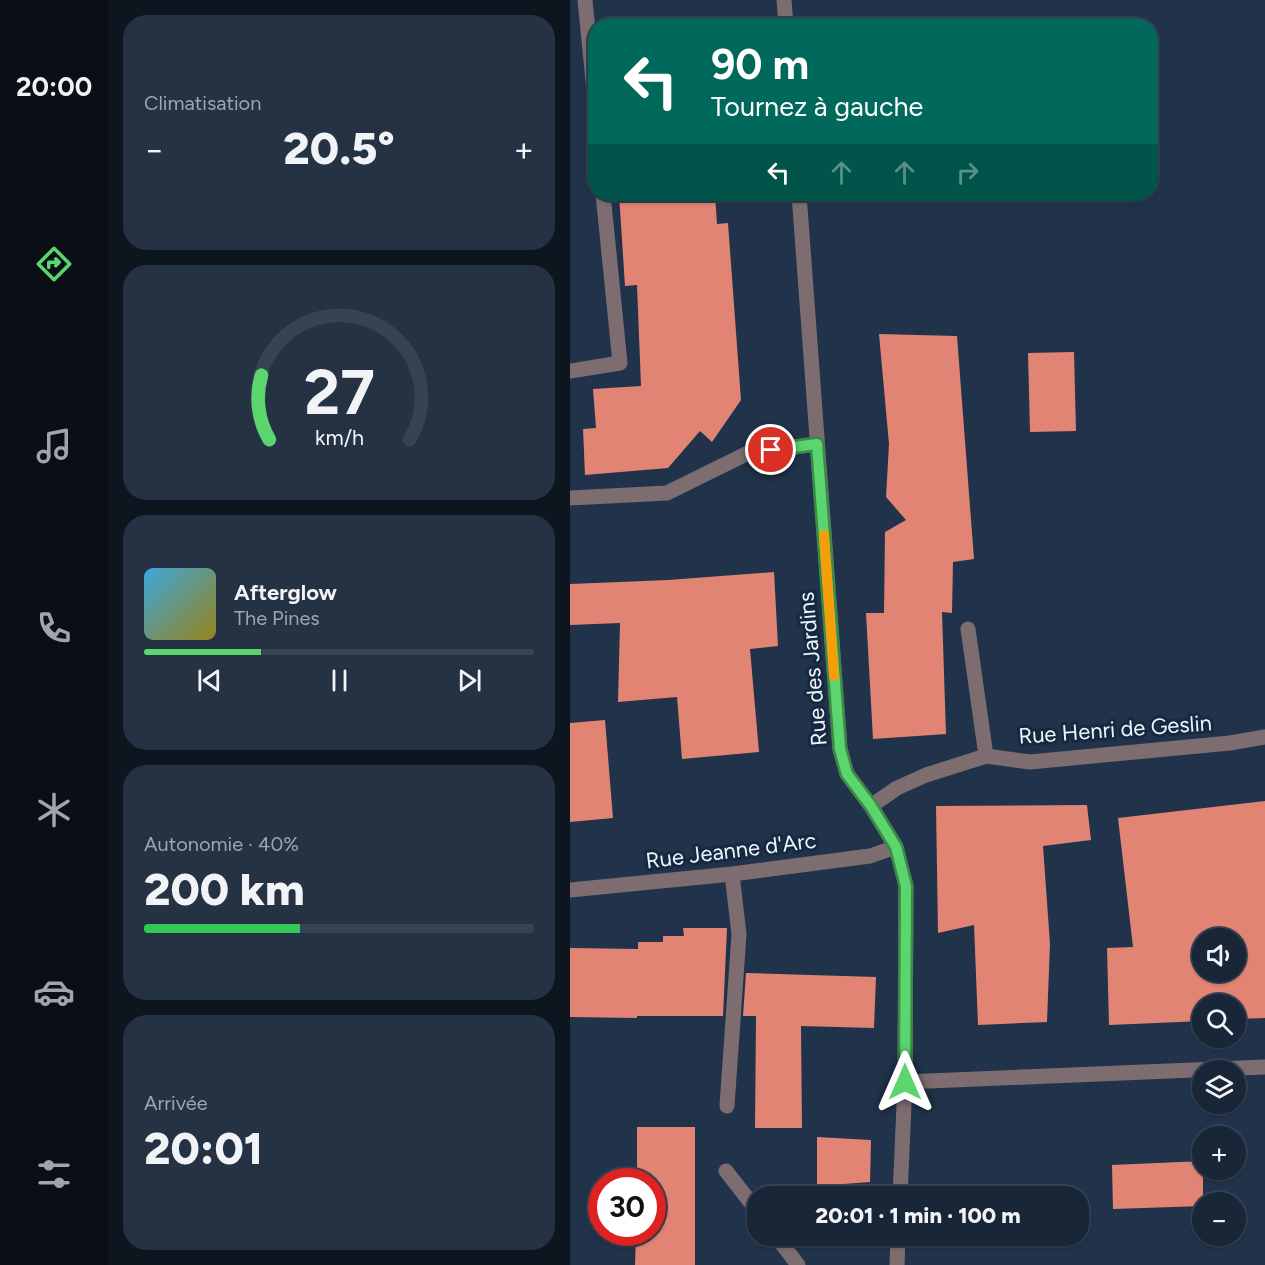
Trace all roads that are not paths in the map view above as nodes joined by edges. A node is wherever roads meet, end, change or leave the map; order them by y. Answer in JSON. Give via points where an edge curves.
{"nodes":[{"id":1,"x":585,"y":0,"type":"edge"},
{"id":2,"x":784,"y":0,"type":"edge"},
{"id":3,"x":785,"y":18,"type":"edge"},
{"id":4,"x":588,"y":30,"type":"edge"},
{"id":5,"x":604,"y":201,"type":"edge"},
{"id":6,"x":800,"y":201,"type":"edge"},
{"id":7,"x":570,"y":371,"type":"edge"},
{"id":8,"x":817,"y":444,"type":"junction"},
{"id":9,"x":570,"y":498,"type":"edge"},
{"id":10,"x":968,"y":629,"type":"dead end"},
{"id":11,"x":1265,"y":737,"type":"edge"},
{"id":12,"x":986,"y":756,"type":"junction"},
{"id":13,"x":871,"y":806,"type":"junction"},
{"id":14,"x":896,"y":847,"type":"junction"},
{"id":15,"x":732,"y":874,"type":"junction"},
{"id":16,"x":570,"y":890,"type":"edge"},
{"id":17,"x":1265,"y":1066,"type":"edge"},
{"id":18,"x":905,"y":1082,"type":"junction"},
{"id":19,"x":727,"y":1106,"type":"dead end"},
{"id":20,"x":726,"y":1171,"type":"dead end"},
{"id":21,"x":900,"y":1186,"type":"edge"},
{"id":22,"x":747,"y":1198,"type":"edge"},
{"id":23,"x":784,"y":1246,"type":"edge"},
{"id":24,"x":898,"y":1246,"type":"edge"},
{"id":25,"x":798,"y":1265,"type":"edge"},
{"id":26,"x":897,"y":1265,"type":"edge"}],
"edges":[{"from":1,"to":4,"type":"street"},
{"from":2,"to":3,"type":"street"},
{"from":5,"to":7,"type":"street","via":[[620,363]]},
{"from":6,"to":8,"type":"street","name":"Rue des Jardins"},
{"from":8,"to":9,"type":"street","via":[[748,453],[667,493]]},
{"from":8,"to":13,"type":"street","name":"Rue des Jardins","via":[[840,749],[847,774]]},
{"from":10,"to":12,"type":"street"},
{"from":11,"to":12,"type":"street","name":"Rue Henri de Geslin","via":[[1030,762]]},
{"from":12,"to":13,"type":"street","name":"Rue Henri de Geslin","via":[[926,775]]},
{"from":13,"to":14,"type":"street","name":"Rue des Jardins"},
{"from":14,"to":15,"type":"street","name":"Rue Jeanne d'Arc","via":[[870,856]]},
{"from":14,"to":18,"type":"street","name":"Rue des Jardins","via":[[906,886]]},
{"from":15,"to":16,"type":"street","name":"Rue Jeanne d'Arc"},
{"from":15,"to":19,"type":"street","via":[[739,934]]},
{"from":17,"to":18,"type":"street"},
{"from":18,"to":21,"type":"street","name":"Rue des Jardins"},
{"from":20,"to":22,"type":"street"},
{"from":23,"to":25,"type":"street"},
{"from":24,"to":26,"type":"street"}]}
